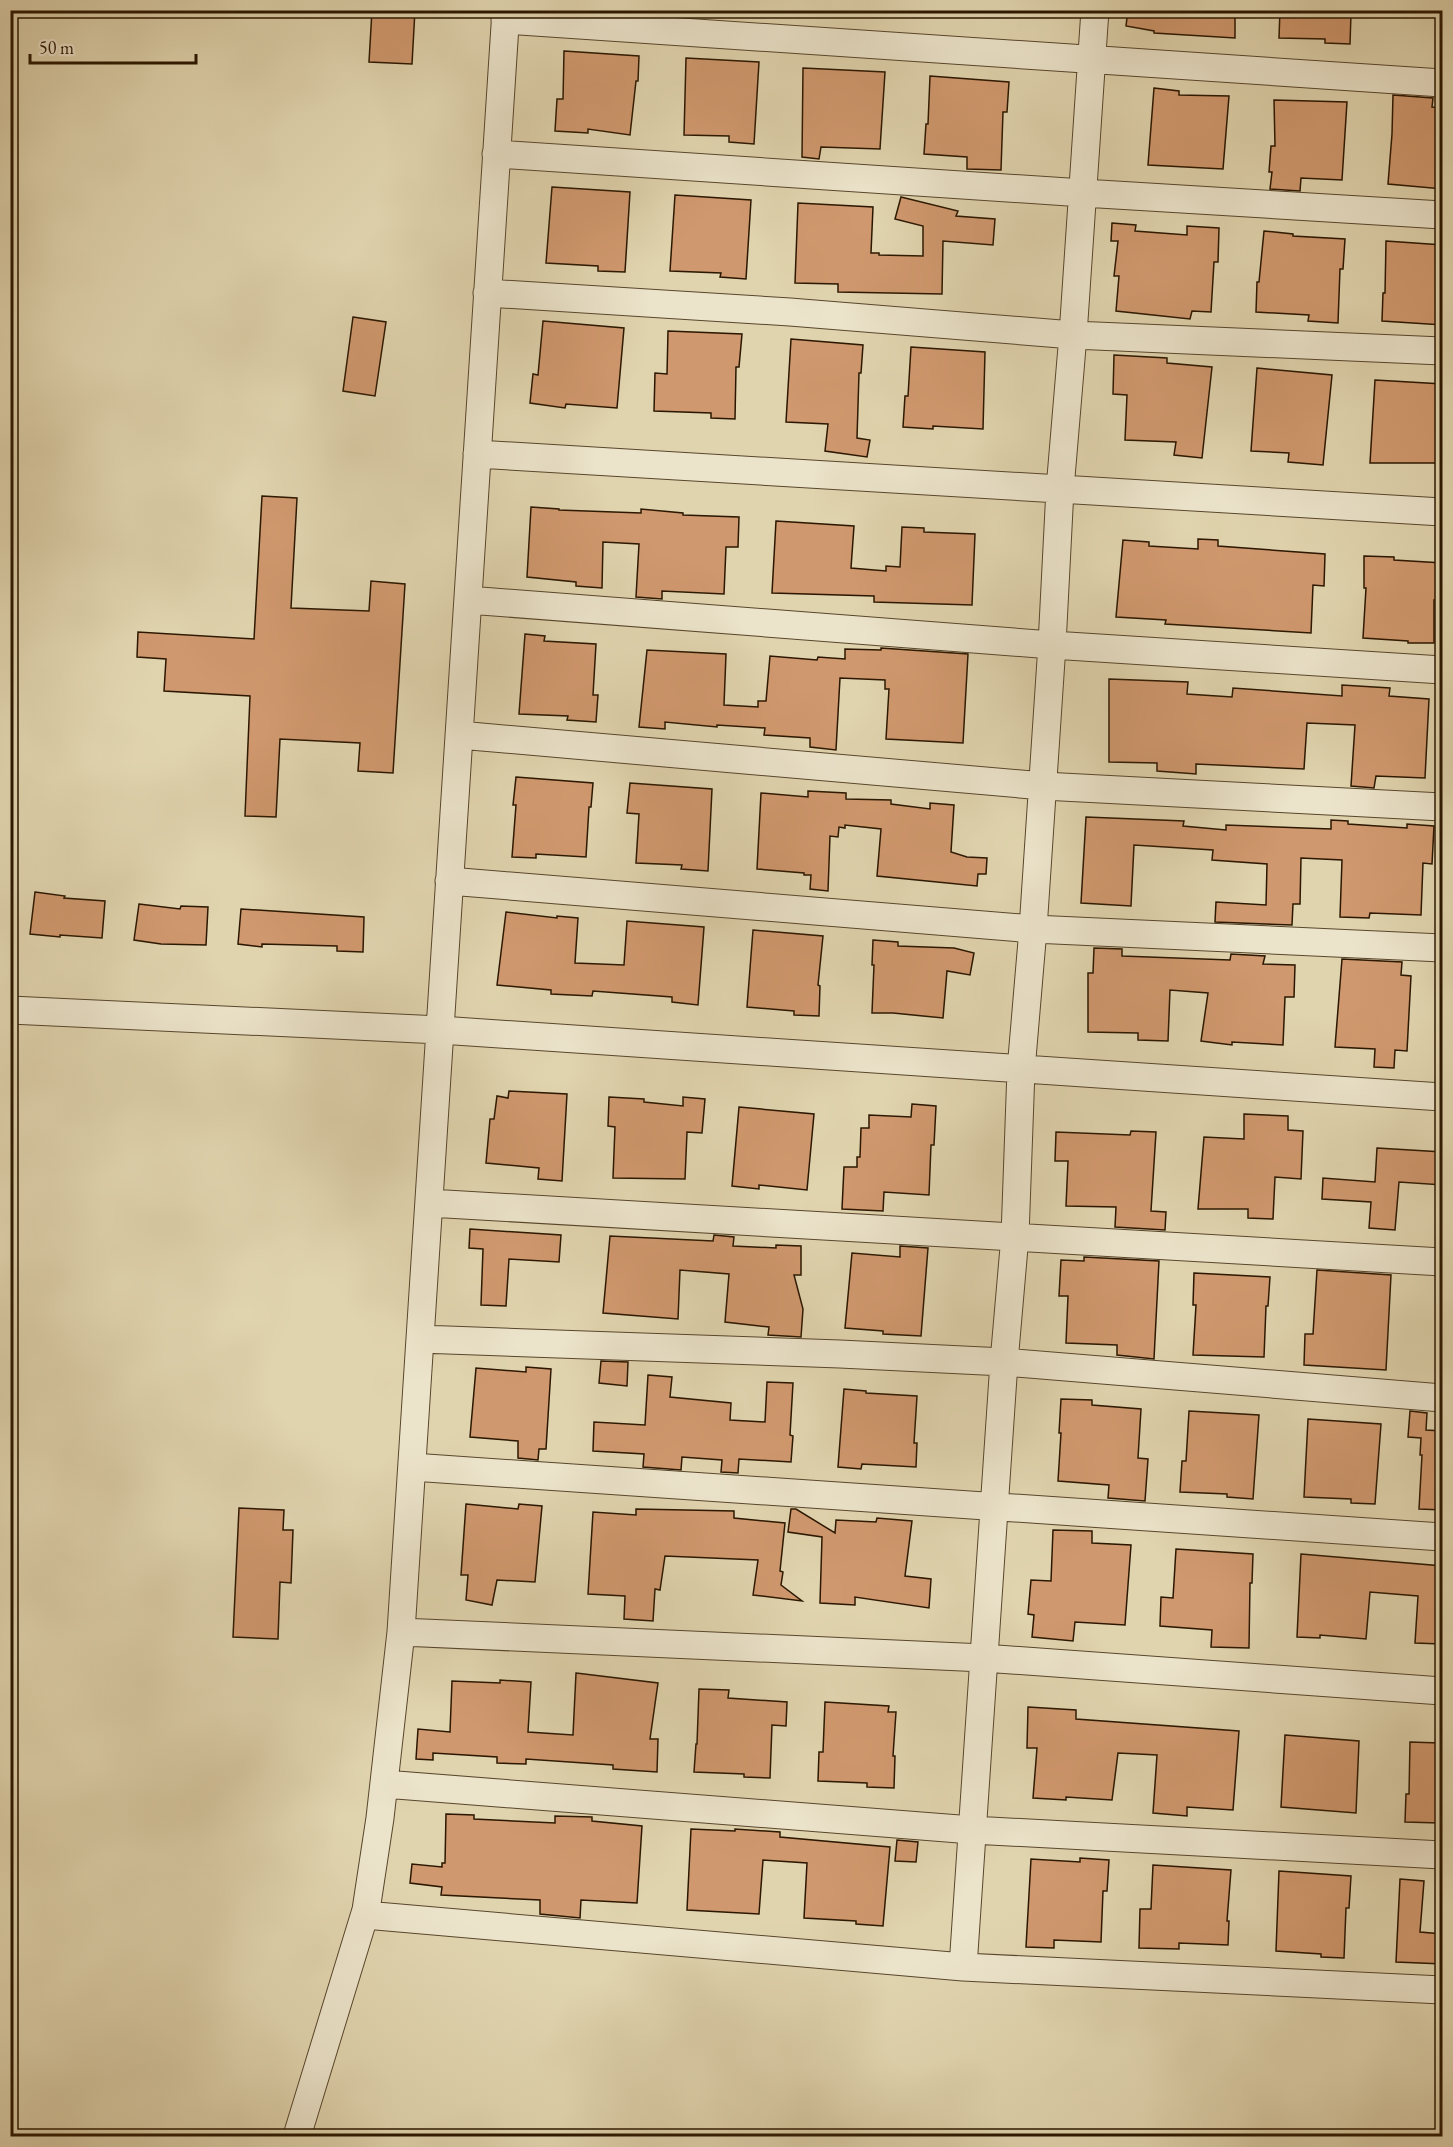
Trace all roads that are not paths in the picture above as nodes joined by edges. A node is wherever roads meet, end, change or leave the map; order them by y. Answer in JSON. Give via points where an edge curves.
{"nodes":[{"id":1,"x":1095,"y":10,"type":"edge"},
{"id":2,"x":506,"y":15,"type":"edge"},
{"id":3,"x":1092,"y":58,"type":"junction"},
{"id":4,"x":1443,"y":83,"type":"edge"},
{"id":5,"x":496,"y":154,"type":"junction"},
{"id":6,"x":1083,"y":193,"type":"junction"},
{"id":7,"x":1443,"y":215,"type":"edge"},
{"id":8,"x":487,"y":293,"type":"junction"},
{"id":9,"x":1073,"y":335,"type":"junction"},
{"id":10,"x":1443,"y":351,"type":"edge"},
{"id":11,"x":477,"y":454,"type":"junction"},
{"id":12,"x":1060,"y":489,"type":"junction"},
{"id":13,"x":1443,"y":512,"type":"edge"},
{"id":14,"x":468,"y":600,"type":"junction"},
{"id":15,"x":1053,"y":645,"type":"junction"},
{"id":16,"x":1443,"y":670,"type":"edge"},
{"id":17,"x":459,"y":735,"type":"junction"},
{"id":18,"x":1043,"y":786,"type":"junction"},
{"id":19,"x":1443,"y":807,"type":"edge"},
{"id":20,"x":449,"y":881,"type":"junction"},
{"id":21,"x":1033,"y":929,"type":"junction"},
{"id":22,"x":1443,"y":948,"type":"edge"},
{"id":23,"x":10,"y":1010,"type":"edge"},
{"id":24,"x":440,"y":1030,"type":"junction"},
{"id":25,"x":1021,"y":1070,"type":"junction"},
{"id":26,"x":1443,"y":1097,"type":"edge"},
{"id":27,"x":429,"y":1203,"type":"junction"},
{"id":28,"x":1015,"y":1236,"type":"junction"},
{"id":29,"x":1443,"y":1262,"type":"edge"},
{"id":30,"x":420,"y":1339,"type":"junction"},
{"id":31,"x":1004,"y":1362,"type":"junction"},
{"id":32,"x":1443,"y":1398,"type":"edge"},
{"id":33,"x":412,"y":1467,"type":"junction"},
{"id":34,"x":994,"y":1506,"type":"junction"},
{"id":35,"x":1443,"y":1537,"type":"edge"},
{"id":36,"x":401,"y":1632,"type":"junction"},
{"id":37,"x":984,"y":1659,"type":"junction"},
{"id":38,"x":1443,"y":1691,"type":"edge"},
{"id":39,"x":384,"y":1784,"type":"junction"},
{"id":40,"x":972,"y":1830,"type":"junction"},
{"id":41,"x":1443,"y":1855,"type":"edge"},
{"id":42,"x":365,"y":1914,"type":"junction"},
{"id":43,"x":963,"y":1967,"type":"junction"},
{"id":44,"x":1443,"y":1990,"type":"edge"},
{"id":45,"x":297,"y":2136,"type":"edge"}],
"edges":[{"from":1,"to":3,"type":"street"},
{"from":2,"to":3,"type":"street"},
{"from":2,"to":5,"type":"street"},
{"from":3,"to":4,"type":"street"},
{"from":3,"to":6,"type":"street"},
{"from":5,"to":6,"type":"street"},
{"from":5,"to":8,"type":"street"},
{"from":6,"to":7,"type":"street"},
{"from":6,"to":9,"type":"street"},
{"from":8,"to":9,"type":"street"},
{"from":8,"to":11,"type":"street"},
{"from":9,"to":10,"type":"street"},
{"from":9,"to":12,"type":"street"},
{"from":11,"to":12,"type":"street"},
{"from":11,"to":14,"type":"street"},
{"from":12,"to":13,"type":"street"},
{"from":12,"to":15,"type":"street"},
{"from":14,"to":15,"type":"street"},
{"from":14,"to":17,"type":"street"},
{"from":15,"to":16,"type":"street"},
{"from":15,"to":18,"type":"street"},
{"from":17,"to":18,"type":"street"},
{"from":17,"to":20,"type":"street"},
{"from":18,"to":19,"type":"street"},
{"from":18,"to":21,"type":"street"},
{"from":20,"to":21,"type":"street"},
{"from":20,"to":24,"type":"street"},
{"from":21,"to":22,"type":"street"},
{"from":21,"to":25,"type":"street"},
{"from":23,"to":24,"type":"street"},
{"from":24,"to":25,"type":"street"},
{"from":24,"to":27,"type":"street"},
{"from":25,"to":26,"type":"street"},
{"from":25,"to":28,"type":"street"},
{"from":27,"to":28,"type":"street"},
{"from":27,"to":30,"type":"street"},
{"from":28,"to":29,"type":"street"},
{"from":28,"to":31,"type":"street"},
{"from":30,"to":31,"type":"street"},
{"from":30,"to":33,"type":"street"},
{"from":31,"to":32,"type":"street"},
{"from":31,"to":34,"type":"street"},
{"from":33,"to":34,"type":"street"},
{"from":33,"to":36,"type":"street"},
{"from":34,"to":35,"type":"street"},
{"from":34,"to":37,"type":"street"},
{"from":36,"to":37,"type":"street"},
{"from":36,"to":39,"type":"street"},
{"from":37,"to":38,"type":"street"},
{"from":37,"to":40,"type":"street"},
{"from":39,"to":40,"type":"street"},
{"from":39,"to":42,"type":"street"},
{"from":40,"to":41,"type":"street"},
{"from":40,"to":43,"type":"street"},
{"from":42,"to":43,"type":"street"},
{"from":42,"to":45,"type":"street"},
{"from":43,"to":44,"type":"street"}]}
